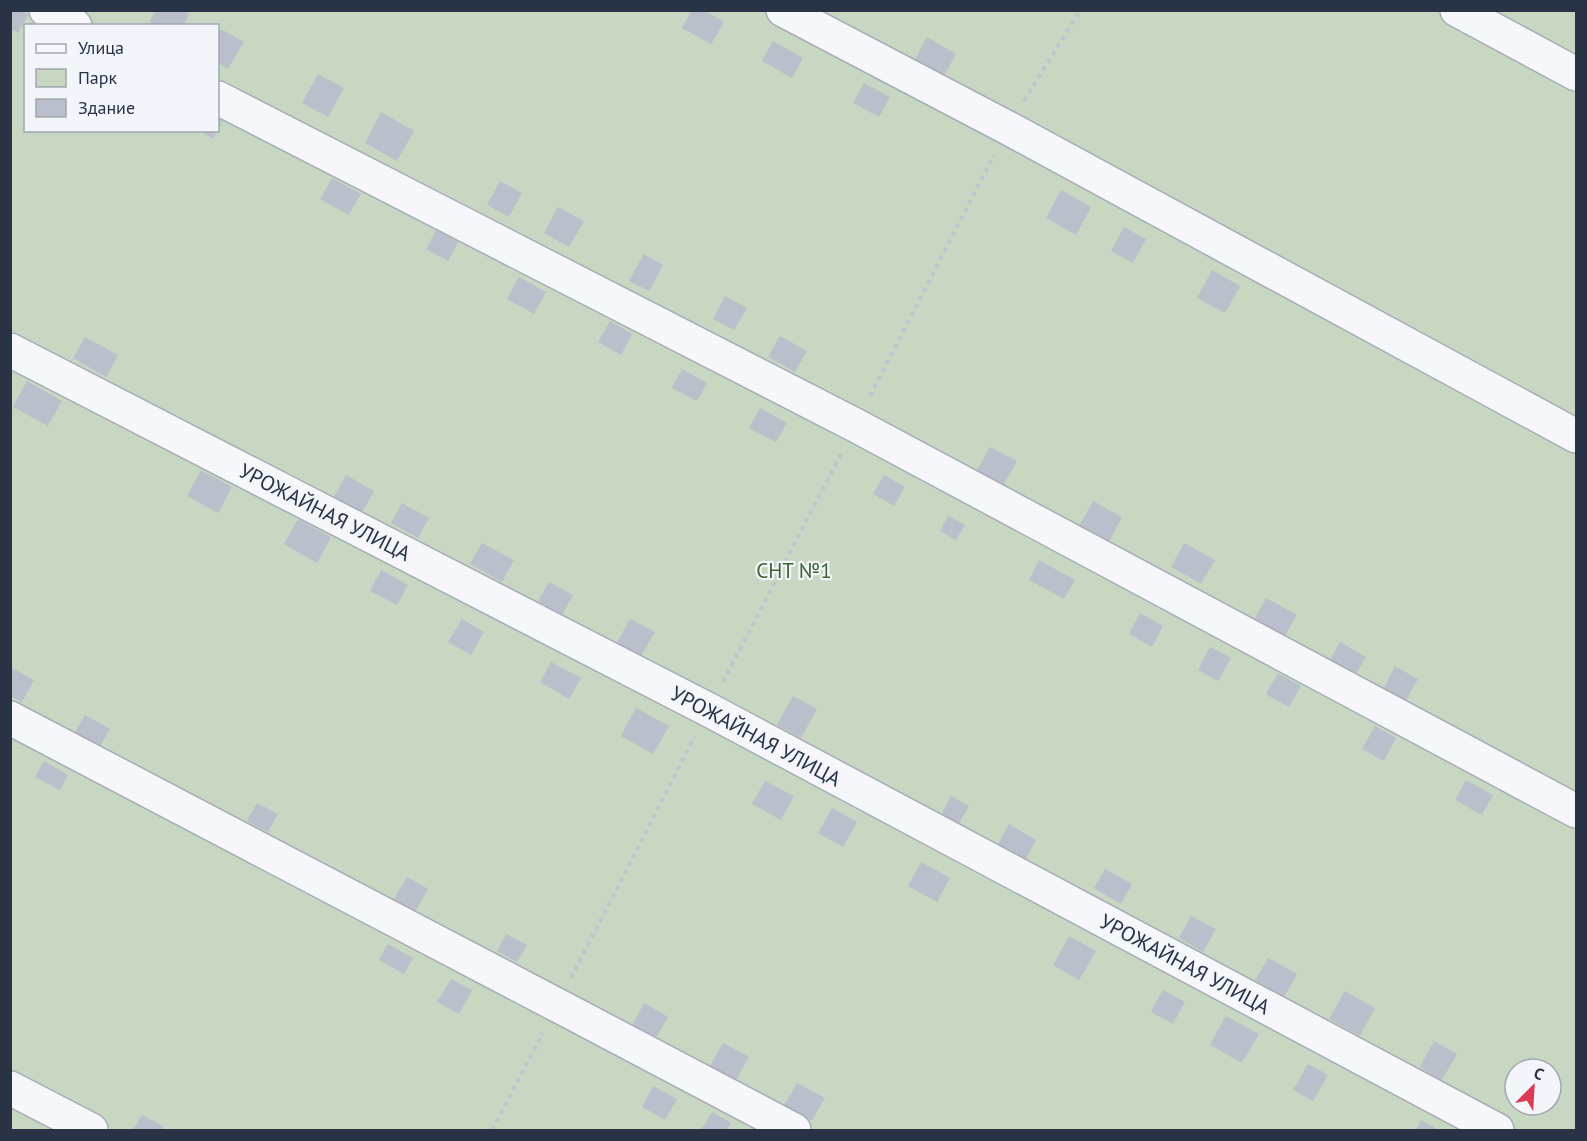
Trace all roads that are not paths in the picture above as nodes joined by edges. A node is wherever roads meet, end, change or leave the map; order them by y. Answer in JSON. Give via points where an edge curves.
{"nodes":[{"id":1,"x":46,"y":10,"type":"edge"},
{"id":2,"x":783,"y":10,"type":"edge"},
{"id":3,"x":1456,"y":10,"type":"edge"},
{"id":4,"x":71,"y":24,"type":"edge"},
{"id":5,"x":1576,"y":74,"type":"edge"},
{"id":6,"x":219,"y":99,"type":"edge"},
{"id":7,"x":10,"y":350,"type":"edge"},
{"id":8,"x":1576,"y":436,"type":"edge"},
{"id":9,"x":10,"y":718,"type":"edge"},
{"id":10,"x":1576,"y":811,"type":"edge"},
{"id":11,"x":10,"y":1088,"type":"edge"},
{"id":12,"x":91,"y":1131,"type":"edge"},
{"id":13,"x":794,"y":1131,"type":"edge"},
{"id":14,"x":1497,"y":1131,"type":"edge"}],
"edges":[{"from":1,"to":4,"type":"street"},
{"from":2,"to":8,"type":"street"},
{"from":3,"to":5,"type":"street"},
{"from":6,"to":10,"type":"street","via":[[855,425]]},
{"from":7,"to":14,"type":"street","name":"УРОЖАЙНАЯ УЛИЦА","via":[[708,710]]},
{"from":9,"to":13,"type":"street"},
{"from":11,"to":12,"type":"street"}]}
